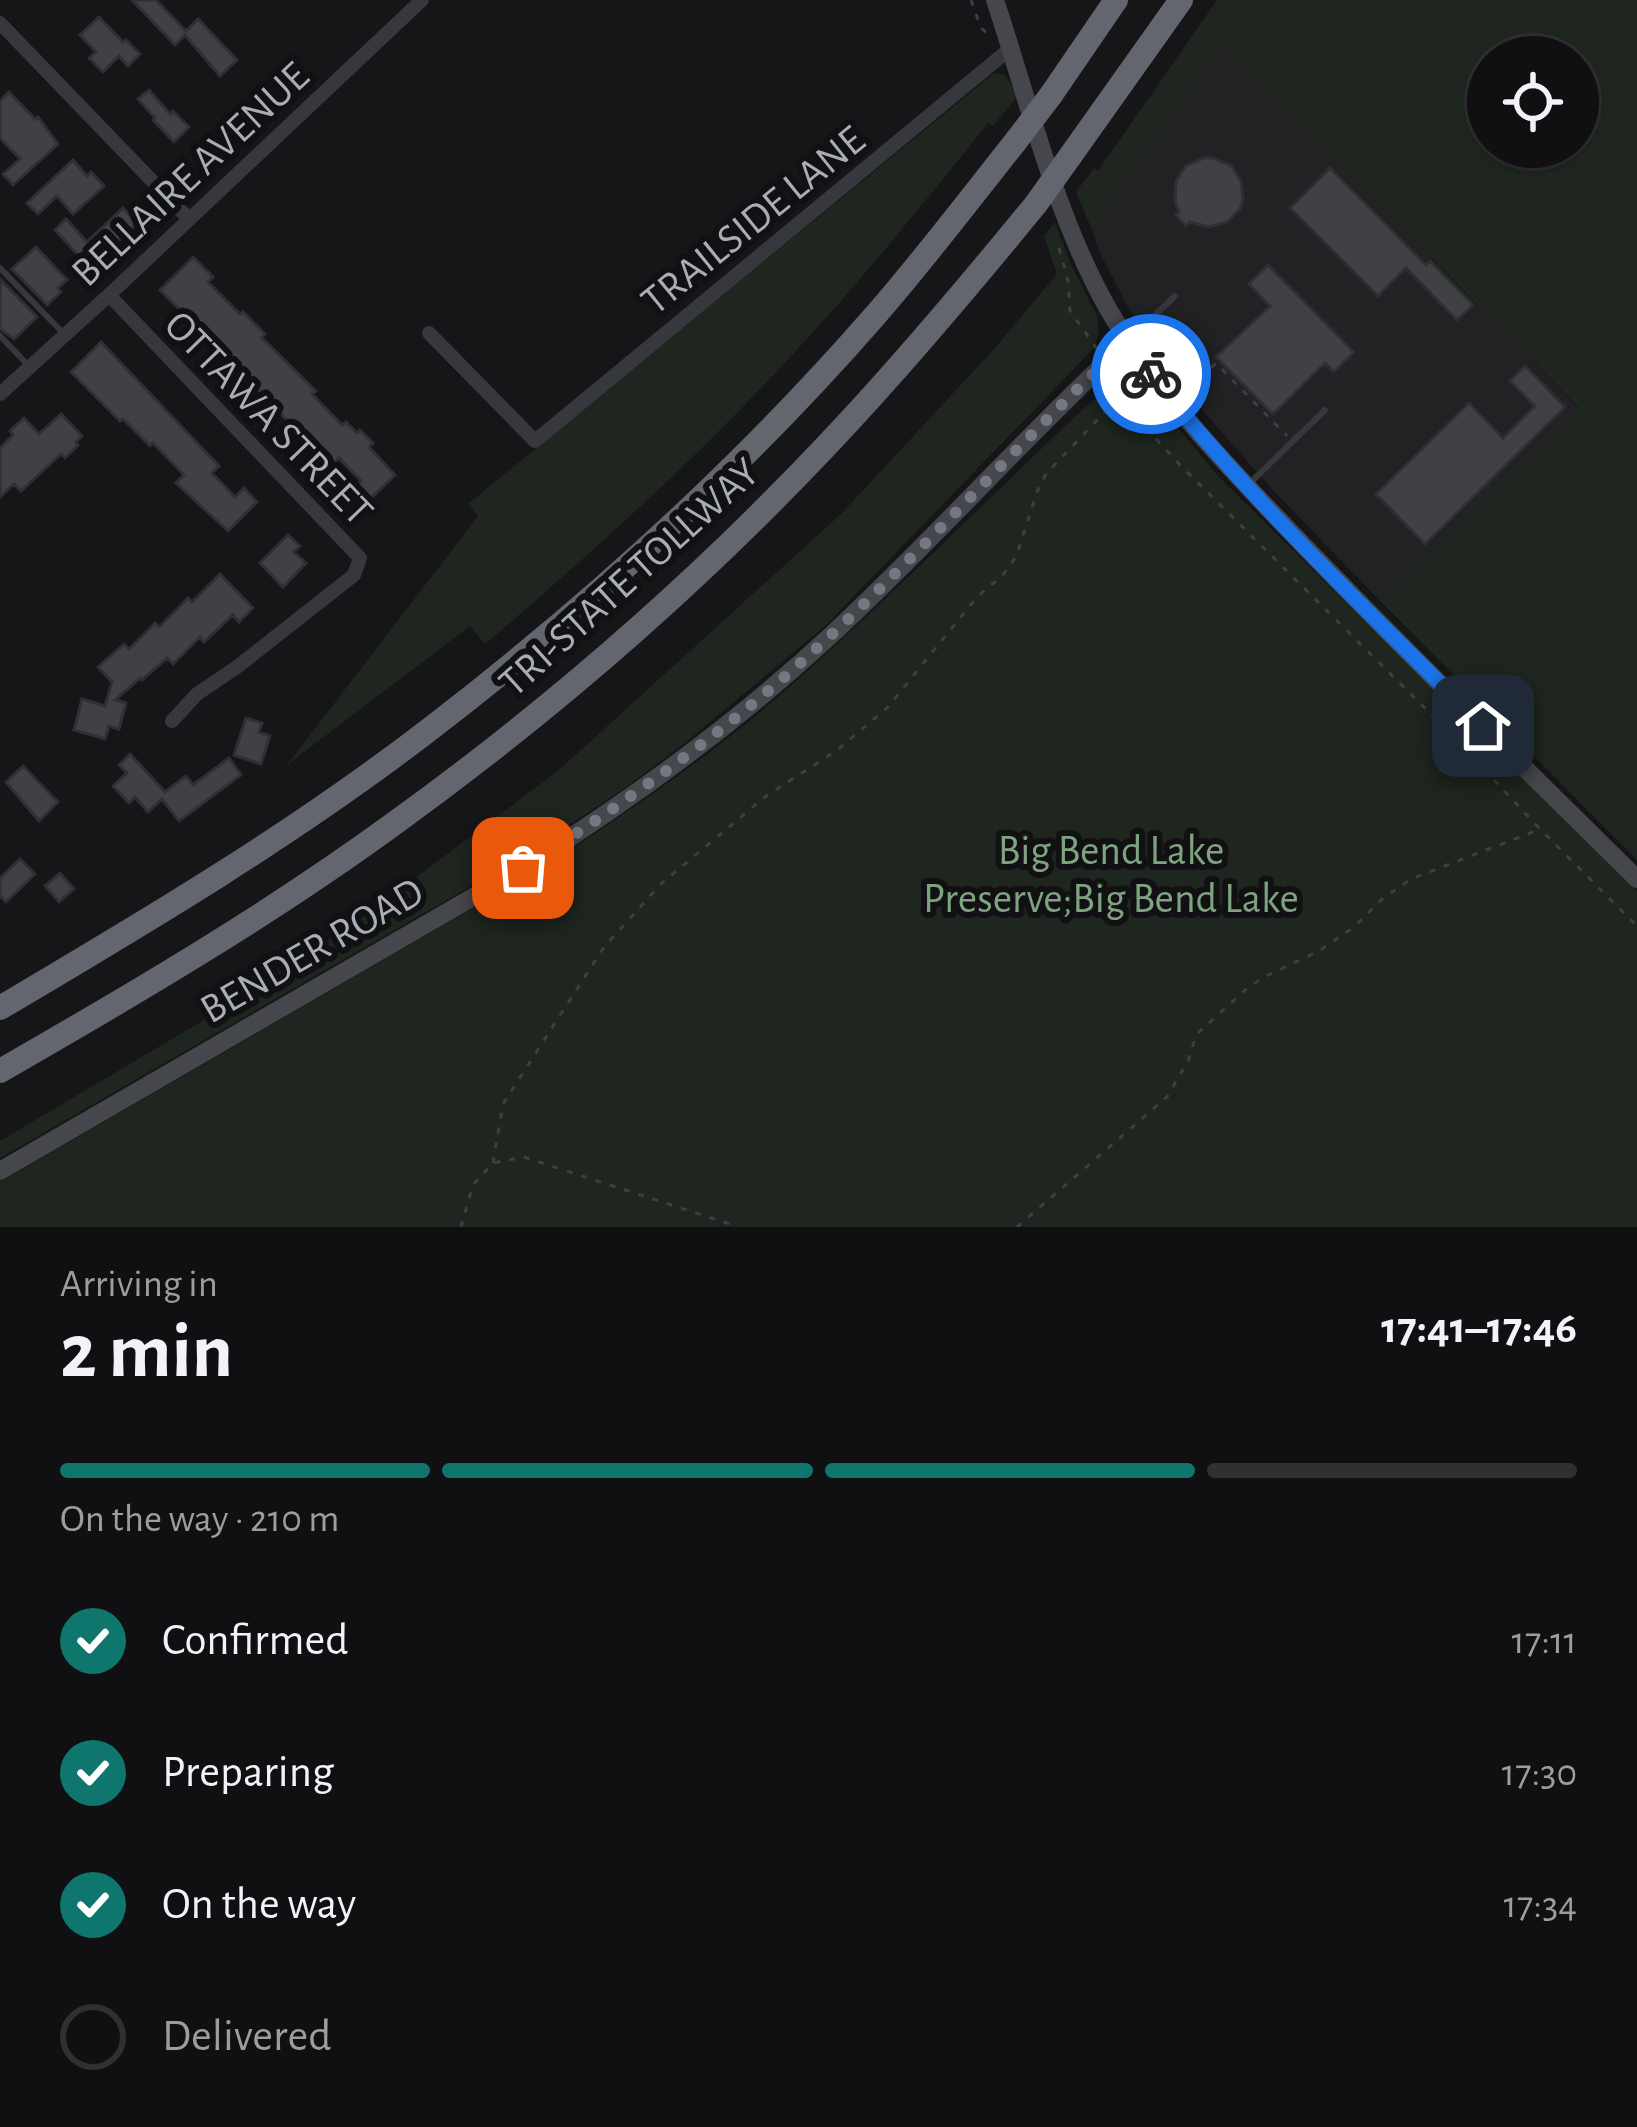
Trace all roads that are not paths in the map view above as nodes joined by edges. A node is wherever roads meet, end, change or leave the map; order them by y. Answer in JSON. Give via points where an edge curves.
{"nodes":[{"id":1,"x":422,"y":0,"type":"edge"},
{"id":2,"x":994,"y":0,"type":"edge"},
{"id":3,"x":1116,"y":0,"type":"edge"},
{"id":4,"x":1180,"y":0,"type":"edge"},
{"id":5,"x":0,"y":23,"type":"edge"},
{"id":6,"x":1011,"y":48,"type":"junction"},
{"id":7,"x":189,"y":219,"type":"junction"},
{"id":8,"x":0,"y":268,"type":"edge"},
{"id":9,"x":109,"y":296,"type":"junction"},
{"id":10,"x":1175,"y":296,"type":"dead end"},
{"id":11,"x":429,"y":333,"type":"dead end"},
{"id":12,"x":64,"y":334,"type":"junction"},
{"id":13,"x":0,"y":336,"type":"edge"},
{"id":14,"x":1128,"y":341,"type":"junction"},
{"id":15,"x":30,"y":367,"type":"junction"},
{"id":16,"x":0,"y":394,"type":"edge"},
{"id":17,"x":1325,"y":410,"type":"dead end"},
{"id":18,"x":1246,"y":487,"type":"junction"},
{"id":19,"x":172,"y":721,"type":"dead end"},
{"id":20,"x":1637,"y":879,"type":"edge"},
{"id":21,"x":0,"y":1008,"type":"edge"},
{"id":22,"x":0,"y":1071,"type":"edge"},
{"id":23,"x":0,"y":1171,"type":"edge"}],
"edges":[{"from":1,"to":7,"type":"street","name":"BELLAIRE AVENUE"},
{"from":2,"to":6,"type":"street"},
{"from":3,"to":21,"type":"highway","name":"TRI-STATE TOLLWAY","bridge":true,"via":[[1016,141],[873,318],[693,504],[432,727],[213,881]]},
{"from":4,"to":22,"type":"highway","name":"TRI-STATE TOLLWAY","bridge":true,"via":[[1036,204],[927,335],[740,533],[589,670],[329,869]]},
{"from":5,"to":7,"type":"street"},
{"from":6,"to":11,"type":"street","name":"TRAILSIDE LANE","via":[[535,440]]},
{"from":6,"to":14,"type":"street","via":[[1064,209]]},
{"from":7,"to":9,"type":"street","name":"BELLAIRE AVENUE"},
{"from":8,"to":12,"type":"lane"},
{"from":9,"to":12,"type":"street","name":"BELLAIRE AVENUE"},
{"from":9,"to":19,"type":"street","name":"OTTAWA STREET","via":[[359,558],[354,575],[196,694]]},
{"from":10,"to":14,"type":"lane"},
{"from":12,"to":15,"type":"street","name":"BELLAIRE AVENUE"},
{"from":13,"to":15,"type":"lane"},
{"from":14,"to":18,"type":"street"},
{"from":14,"to":23,"type":"street","name":"BENDER ROAD","via":[[830,637],[593,824]]},
{"from":15,"to":16,"type":"street","name":"BELLAIRE AVENUE"},
{"from":17,"to":18,"type":"lane"},
{"from":18,"to":20,"type":"street"}]}
